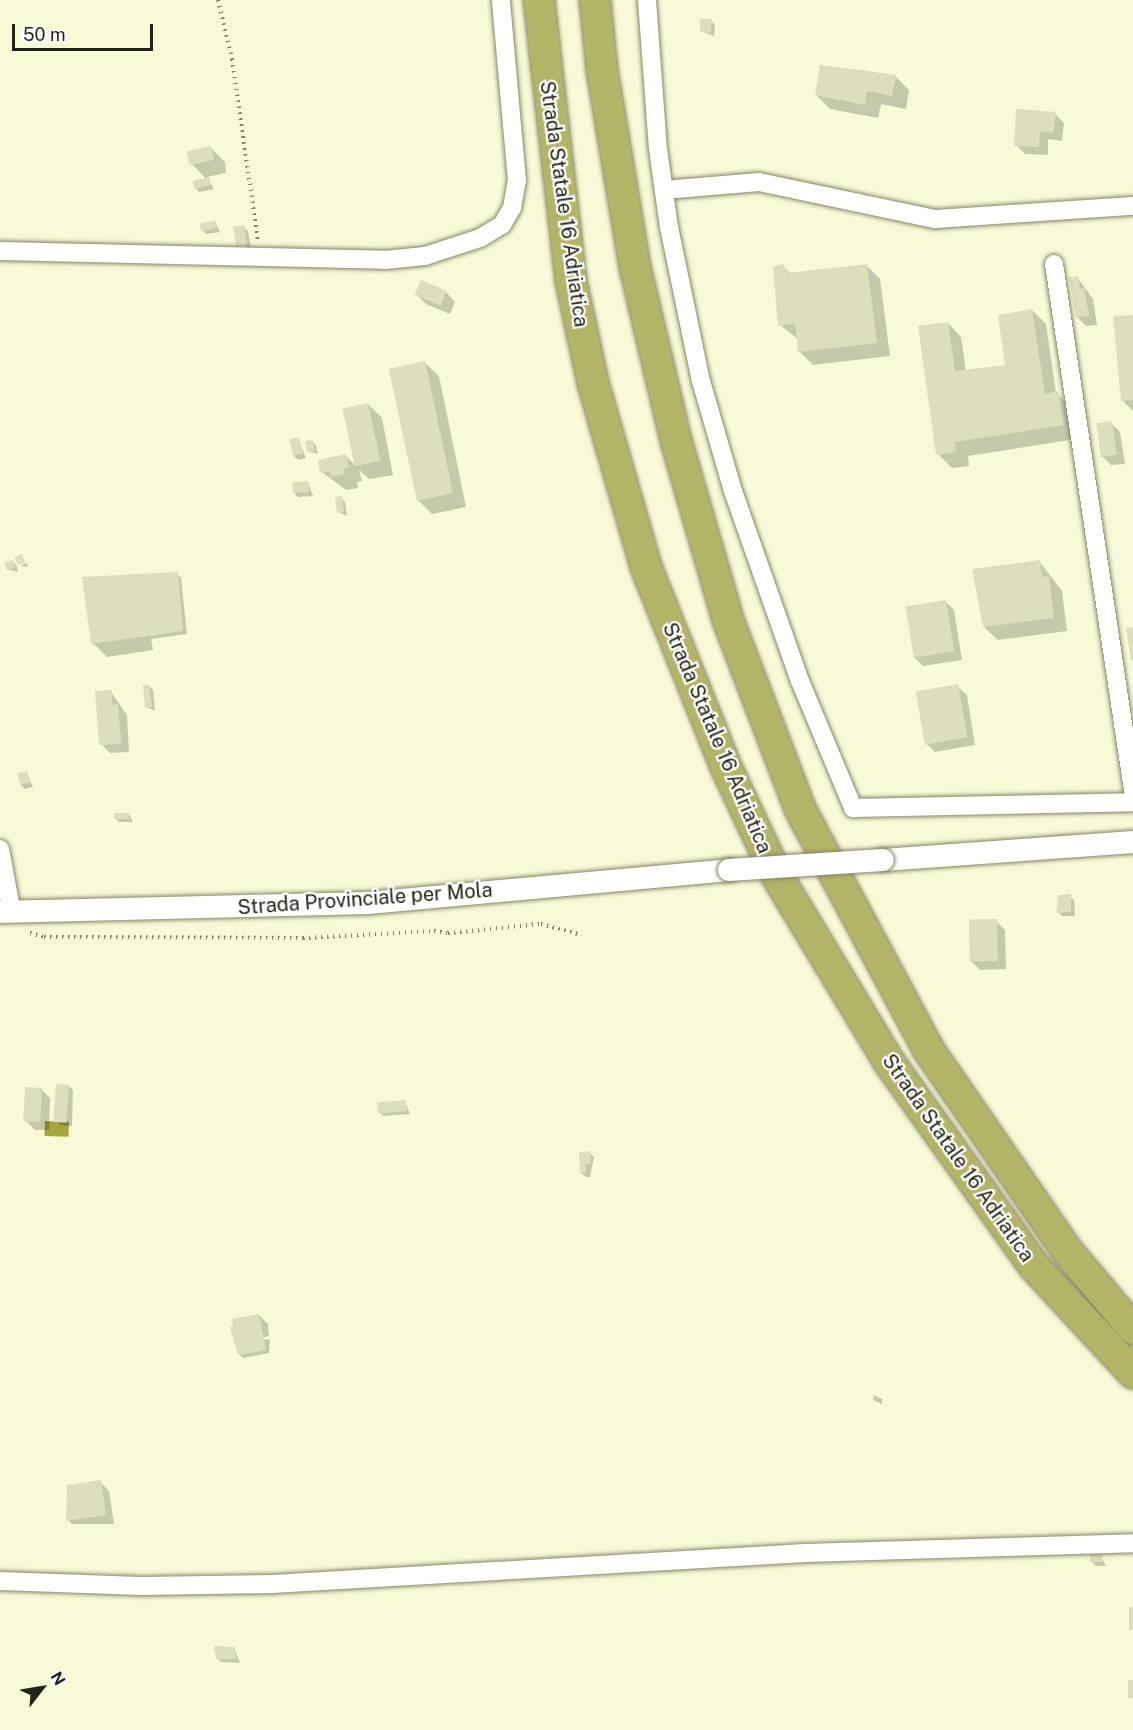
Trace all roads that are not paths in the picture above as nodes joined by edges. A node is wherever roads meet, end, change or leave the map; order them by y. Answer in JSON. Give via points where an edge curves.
{"nodes":[{"id":1,"x":501,"y":0,"type":"edge"},
{"id":2,"x":539,"y":0,"type":"edge"},
{"id":3,"x":595,"y":0,"type":"edge"},
{"id":4,"x":647,"y":0,"type":"edge"},
{"id":5,"x":664,"y":190,"type":"junction"},
{"id":6,"x":1133,"y":206,"type":"edge"},
{"id":7,"x":0,"y":251,"type":"edge"},
{"id":8,"x":1054,"y":264,"type":"dead end"},
{"id":9,"x":1133,"y":790,"type":"edge"},
{"id":10,"x":1133,"y":802,"type":"edge"},
{"id":11,"x":1133,"y":842,"type":"edge"},
{"id":12,"x":0,"y":849,"type":"edge"},
{"id":13,"x":6,"y":912,"type":"edge"},
{"id":14,"x":1133,"y":1329,"type":"edge"},
{"id":15,"x":1133,"y":1373,"type":"edge"},
{"id":16,"x":1133,"y":1543,"type":"edge"},
{"id":17,"x":0,"y":1581,"type":"edge"}],
"edges":[{"from":1,"to":7,"type":"street","via":[[517,181],[512,208],[502,225],[480,238],[425,256],[385,260]]},
{"from":2,"to":15,"type":"highway","name":"Strada Statale 16 Adriatica","via":[[571,281],[593,383],[646,567],[720,754],[777,876],[889,1062],[1034,1266]]},
{"from":3,"to":14,"type":"highway","name":"Strada Statale 16 Adriatica","via":[[602,70],[635,267],[677,444],[728,620],[800,809],[928,1049],[1068,1252]]},
{"from":4,"to":5,"type":"street"},
{"from":5,"to":6,"type":"street","via":[[759,182],[935,219]]},
{"from":5,"to":10,"type":"street","via":[[701,381],[733,491],[800,681],[853,808]]},
{"from":8,"to":9,"type":"street"},
{"from":11,"to":13,"type":"street","name":"Strada Provinciale per Mola","bridge":true,"via":[[729,870],[368,903]]},
{"from":12,"to":13,"type":"street"},
{"from":16,"to":17,"type":"street","via":[[806,1553],[272,1584],[141,1586]]}]}
